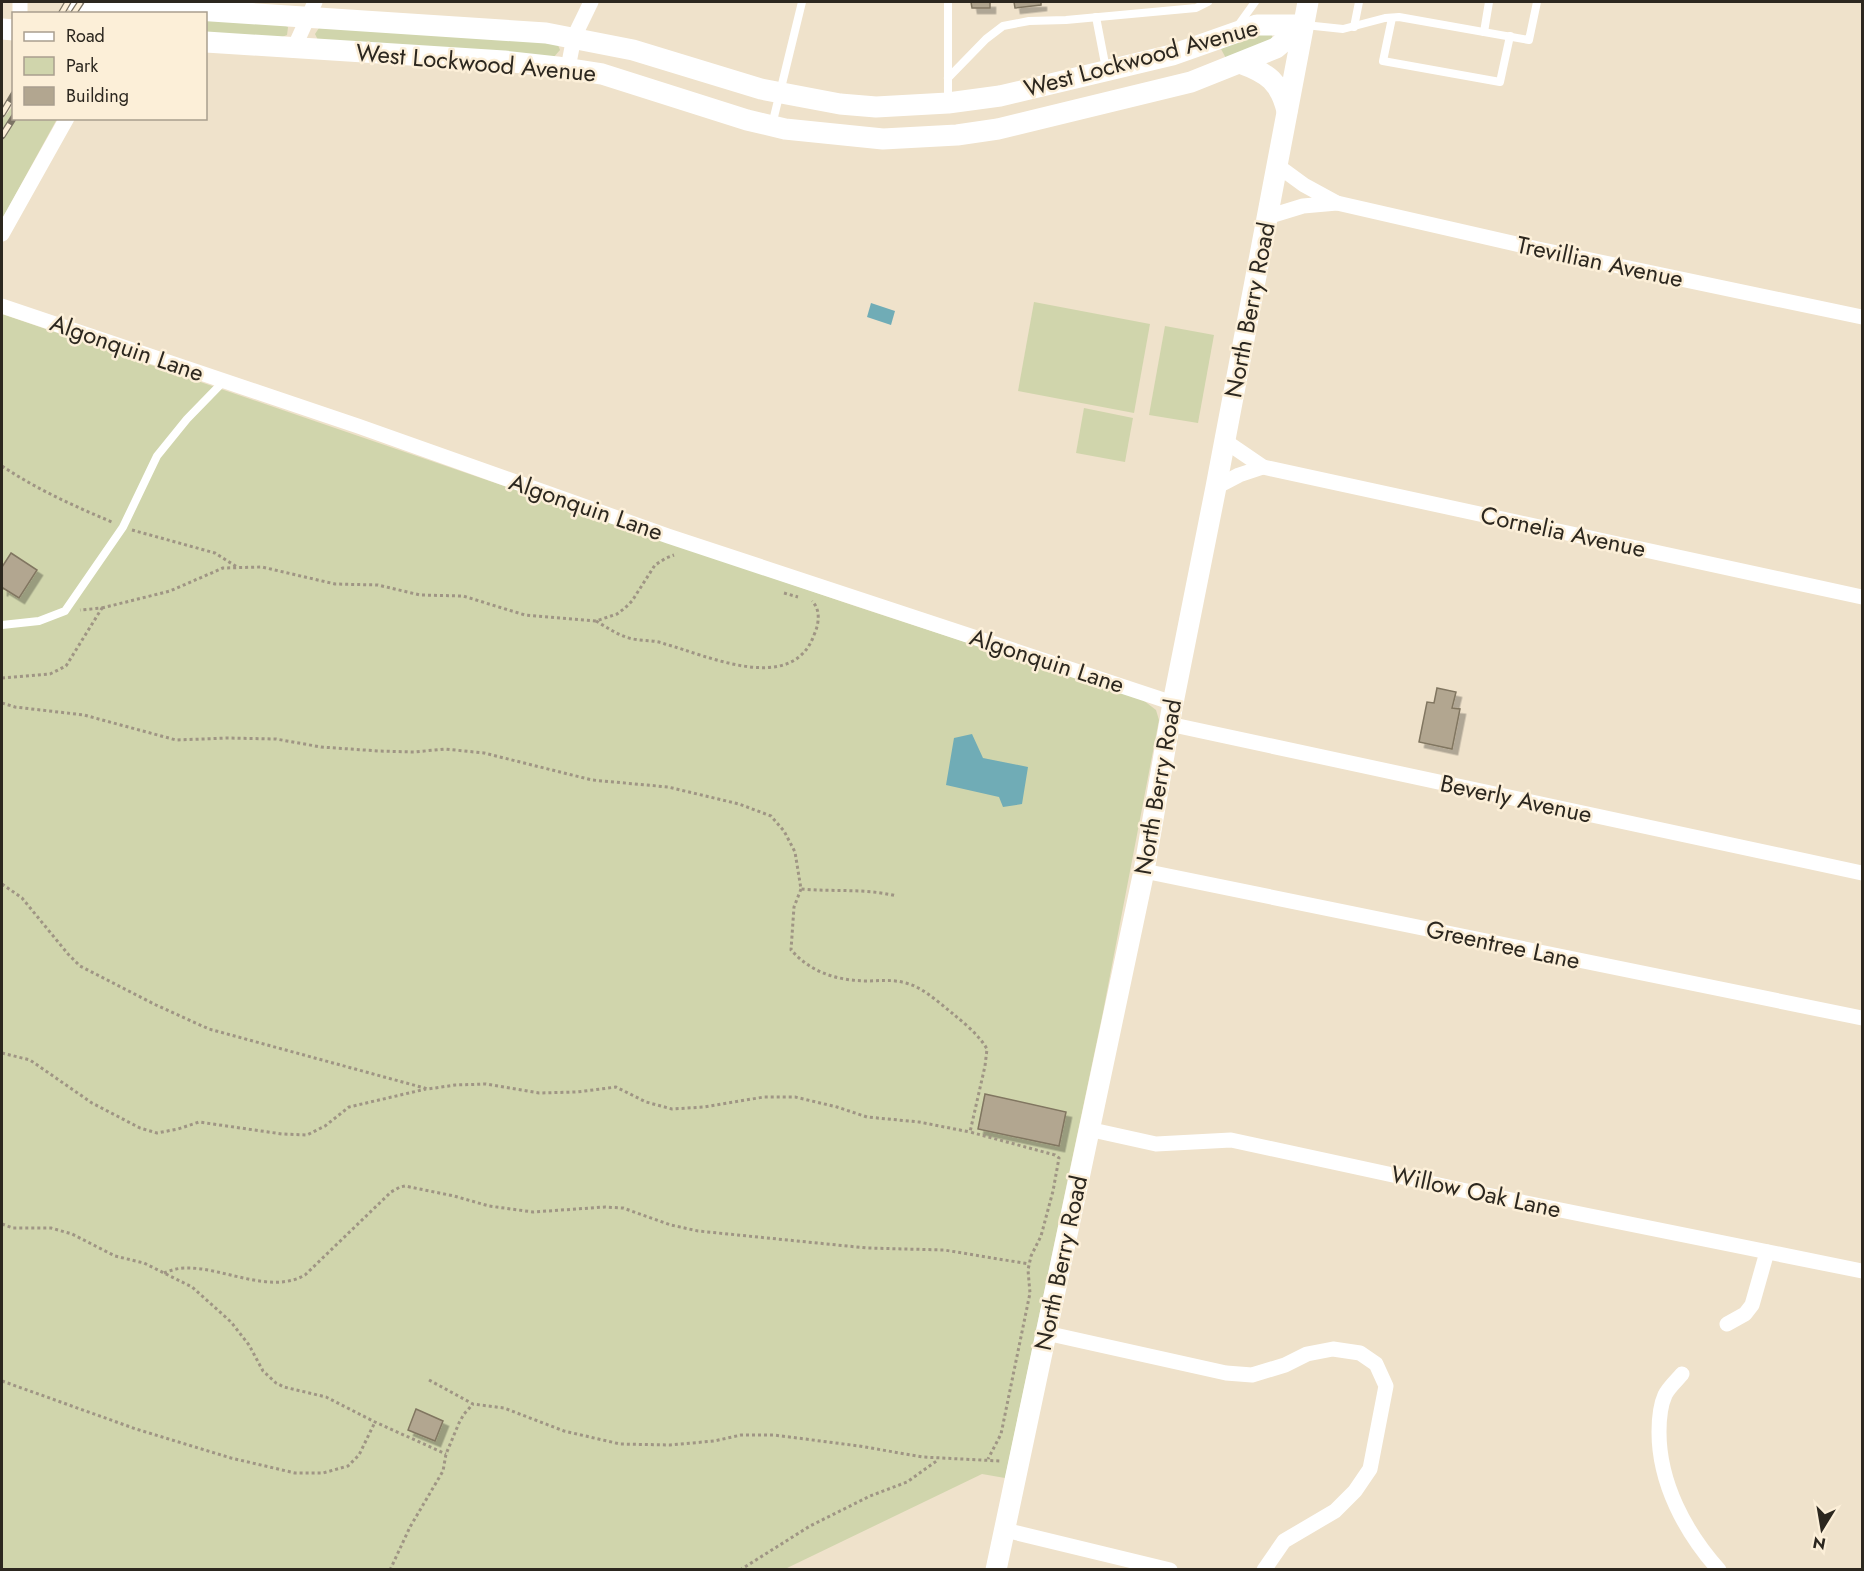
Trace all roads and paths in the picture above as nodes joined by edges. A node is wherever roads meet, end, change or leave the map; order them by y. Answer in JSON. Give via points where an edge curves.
{"nodes":[{"id":1,"x":76,"y":2,"type":"edge"},
{"id":2,"x":591,"y":2,"type":"edge"},
{"id":3,"x":802,"y":2,"type":"edge"},
{"id":4,"x":948,"y":2,"type":"edge"},
{"id":5,"x":1208,"y":2,"type":"edge"},
{"id":6,"x":1255,"y":2,"type":"edge"},
{"id":7,"x":1308,"y":2,"type":"edge"},
{"id":8,"x":1359,"y":2,"type":"edge"},
{"id":9,"x":1489,"y":2,"type":"edge"},
{"id":10,"x":1537,"y":2,"type":"edge"},
{"id":11,"x":125,"y":9,"type":"edge"},
{"id":12,"x":312,"y":9,"type":"edge"},
{"id":13,"x":1096,"y":17,"type":"junction"},
{"id":14,"x":1392,"y":18,"type":"junction"},
{"id":15,"x":1304,"y":25,"type":"junction"},
{"id":16,"x":1354,"y":27,"type":"junction"},
{"id":17,"x":1233,"y":32,"type":"junction"},
{"id":18,"x":1484,"y":32,"type":"junction"},
{"id":19,"x":1510,"y":36,"type":"junction"},
{"id":20,"x":574,"y":37,"type":"junction"},
{"id":21,"x":207,"y":42,"type":"edge"},
{"id":22,"x":294,"y":48,"type":"junction"},
{"id":23,"x":1240,"y":63,"type":"junction"},
{"id":24,"x":568,"y":68,"type":"junction"},
{"id":25,"x":1106,"y":70,"type":"junction"},
{"id":26,"x":948,"y":78,"type":"junction"},
{"id":27,"x":779,"y":93,"type":"junction"},
{"id":28,"x":1112,"y":102,"type":"junction"},
{"id":29,"x":948,"y":103,"type":"junction"},
{"id":30,"x":1287,"y":112,"type":"junction"},
{"id":31,"x":66,"y":120,"type":"edge"},
{"id":32,"x":772,"y":126,"type":"junction"},
{"id":33,"x":952,"y":136,"type":"junction"},
{"id":34,"x":1278,"y":166,"type":"junction"},
{"id":35,"x":1337,"y":203,"type":"junction"},
{"id":36,"x":1268,"y":216,"type":"junction"},
{"id":37,"x":2,"y":234,"type":"edge"},
{"id":38,"x":2,"y":306,"type":"edge"},
{"id":39,"x":1863,"y":317,"type":"edge"},
{"id":40,"x":224,"y":381,"type":"junction"},
{"id":41,"x":1225,"y":441,"type":"junction"},
{"id":42,"x":2,"y":465,"type":"edge"},
{"id":43,"x":1263,"y":467,"type":"junction"},
{"id":44,"x":1216,"y":487,"type":"junction"},
{"id":45,"x":123,"y":526,"type":"junction"},
{"id":46,"x":675,"y":555,"type":"dead end"},
{"id":47,"x":237,"y":567,"type":"junction"},
{"id":48,"x":780,"y":590,"type":"dead end"},
{"id":49,"x":805,"y":597,"type":"dead end"},
{"id":50,"x":1863,"y":597,"type":"edge"},
{"id":51,"x":810,"y":599,"type":"dead end"},
{"id":52,"x":102,"y":608,"type":"junction"},
{"id":53,"x":65,"y":611,"type":"junction"},
{"id":54,"x":596,"y":621,"type":"junction"},
{"id":55,"x":2,"y":625,"type":"edge"},
{"id":56,"x":2,"y":678,"type":"edge"},
{"id":57,"x":2,"y":703,"type":"edge"},
{"id":58,"x":1173,"y":703,"type":"junction"},
{"id":59,"x":1169,"y":724,"type":"junction"},
{"id":60,"x":1144,"y":871,"type":"junction"},
{"id":61,"x":1863,"y":873,"type":"edge"},
{"id":62,"x":2,"y":884,"type":"edge"},
{"id":63,"x":801,"y":889,"type":"junction"},
{"id":64,"x":897,"y":896,"type":"dead end"},
{"id":65,"x":1863,"y":1018,"type":"edge"},
{"id":66,"x":2,"y":1053,"type":"edge"},
{"id":67,"x":428,"y":1089,"type":"junction"},
{"id":68,"x":1088,"y":1129,"type":"junction"},
{"id":69,"x":970,"y":1132,"type":"junction"},
{"id":70,"x":2,"y":1224,"type":"edge"},
{"id":71,"x":1767,"y":1252,"type":"junction"},
{"id":72,"x":1029,"y":1264,"type":"junction"},
{"id":73,"x":1863,"y":1271,"type":"edge"},
{"id":74,"x":164,"y":1273,"type":"junction"},
{"id":75,"x":1727,"y":1324,"type":"dead end"},
{"id":76,"x":1046,"y":1333,"type":"junction"},
{"id":77,"x":1682,"y":1374,"type":"dead end"},
{"id":78,"x":429,"y":1380,"type":"dead end"},
{"id":79,"x":2,"y":1381,"type":"edge"},
{"id":80,"x":473,"y":1404,"type":"junction"},
{"id":81,"x":375,"y":1422,"type":"junction"},
{"id":82,"x":446,"y":1454,"type":"junction"},
{"id":83,"x":940,"y":1459,"type":"junction"},
{"id":84,"x":988,"y":1460,"type":"junction"},
{"id":85,"x":1018,"y":1466,"type":"junction"},
{"id":86,"x":1005,"y":1530,"type":"junction"},
{"id":87,"x":390,"y":1569,"type":"edge"},
{"id":88,"x":740,"y":1569,"type":"edge"},
{"id":89,"x":996,"y":1569,"type":"edge"},
{"id":90,"x":1170,"y":1569,"type":"edge"},
{"id":91,"x":1264,"y":1569,"type":"edge"},
{"id":92,"x":1719,"y":1569,"type":"edge"}],
"edges":[{"from":1,"to":11,"type":"main road","name":"West Lockwood Avenue"},
{"from":2,"to":20,"type":"street"},
{"from":3,"to":27,"type":"lane"},
{"from":4,"to":26,"type":"lane"},
{"from":5,"to":13,"type":"lane","via":[[1196,8]]},
{"from":6,"to":17,"type":"lane"},
{"from":7,"to":15,"type":"main road","name":"North Berry Road"},
{"from":8,"to":16,"type":"lane"},
{"from":9,"to":18,"type":"lane"},
{"from":10,"to":19,"type":"lane","via":[[1529,39]]},
{"from":11,"to":12,"type":"main road","name":"West Lockwood Avenue"},
{"from":12,"to":20,"type":"main road","name":"West Lockwood Avenue"},
{"from":12,"to":22,"type":"street"},
{"from":13,"to":25,"type":"lane"},
{"from":13,"to":26,"type":"lane","via":[[1003,26]]},
{"from":14,"to":16,"type":"lane"},
{"from":14,"to":18,"type":"lane"},
{"from":14,"to":19,"type":"lane","via":[[1383,61],[1500,82]]},
{"from":15,"to":16,"type":"lane","via":[[1343,30]]},
{"from":15,"to":17,"type":"main road","name":"West Lockwood Avenue","via":[[1257,25]]},
{"from":15,"to":23,"type":"main road","name":"West Lockwood Avenue","via":[[1276,48]]},
{"from":15,"to":30,"type":"main road","name":"North Berry Road"},
{"from":17,"to":25,"type":"main road","name":"West Lockwood Avenue","via":[[1172,55]]},
{"from":18,"to":19,"type":"lane"},
{"from":20,"to":24,"type":"street"},
{"from":20,"to":27,"type":"main road","name":"West Lockwood Avenue","via":[[633,50]]},
{"from":21,"to":22,"type":"main road","name":"West Lockwood Avenue"},
{"from":22,"to":24,"type":"main road","name":"West Lockwood Avenue"},
{"from":23,"to":28,"type":"main road","name":"West Lockwood Avenue","via":[[1191,82]]},
{"from":23,"to":30,"type":"main road","via":[[1273,80]]},
{"from":24,"to":32,"type":"main road","name":"West Lockwood Avenue","via":[[613,77]]},
{"from":25,"to":28,"type":"main road"},
{"from":25,"to":29,"type":"main road","name":"West Lockwood Avenue","via":[[1000,96]]},
{"from":26,"to":29,"type":"lane"},
{"from":27,"to":29,"type":"main road","name":"West Lockwood Avenue","via":[[876,107]]},
{"from":27,"to":32,"type":"lane"},
{"from":28,"to":33,"type":"main road","name":"West Lockwood Avenue"},
{"from":29,"to":33,"type":"main road"},
{"from":30,"to":34,"type":"main road","name":"North Berry Road"},
{"from":31,"to":37,"type":"street"},
{"from":32,"to":33,"type":"main road","name":"West Lockwood Avenue","via":[[882,139]]},
{"from":34,"to":35,"type":"street","name":"Trevillian Avenue"},
{"from":34,"to":36,"type":"main road","name":"North Berry Road"},
{"from":35,"to":36,"type":"street","name":"Trevillian Avenue","via":[[1303,206]]},
{"from":35,"to":39,"type":"street","name":"Trevillian Avenue"},
{"from":36,"to":41,"type":"main road","name":"North Berry Road"},
{"from":38,"to":40,"type":"street","name":"Algonquin Lane"},
{"from":40,"to":45,"type":"lane","via":[[186,419],[157,456]]},
{"from":40,"to":58,"type":"street","name":"Algonquin Lane","via":[[668,536]]},
{"from":41,"to":43,"type":"street","name":"Cornelia Avenue"},
{"from":41,"to":44,"type":"main road","name":"North Berry Road"},
{"from":42,"to":45,"type":"path","via":[[57,498]]},
{"from":43,"to":44,"type":"street"},
{"from":43,"to":50,"type":"street","name":"Cornelia Avenue"},
{"from":44,"to":58,"type":"main road","name":"North Berry Road"},
{"from":45,"to":47,"type":"path","via":[[215,553]]},
{"from":45,"to":53,"type":"lane"},
{"from":46,"to":54,"type":"path","via":[[655,566],[626,608]]},
{"from":47,"to":52,"type":"path","via":[[223,568],[170,591]]},
{"from":47,"to":54,"type":"path","via":[[277,569],[318,581],[378,585],[420,595],[463,596],[525,615]]},
{"from":48,"to":49,"type":"path"},
{"from":51,"to":54,"type":"path","via":[[818,612],[811,643],[805,653],[771,668],[715,660],[665,643],[625,637]]},
{"from":52,"to":53,"type":"path"},
{"from":52,"to":56,"type":"path","via":[[66,666],[50,674]]},
{"from":53,"to":55,"type":"lane","via":[[39,621]]},
{"from":57,"to":63,"type":"path","via":[[84,715],[176,740],[276,739],[379,751],[455,750],[484,753],[592,780],[668,787],[771,816],[795,852]]},
{"from":58,"to":59,"type":"main road","name":"North Berry Road"},
{"from":59,"to":60,"type":"main road","name":"North Berry Road"},
{"from":59,"to":61,"type":"street","name":"Beverly Avenue"},
{"from":60,"to":65,"type":"street","name":"Greentree Lane"},
{"from":60,"to":68,"type":"main road","name":"North Berry Road"},
{"from":62,"to":67,"type":"path","via":[[22,898],[80,966],[136,995],[209,1029]]},
{"from":63,"to":64,"type":"path","via":[[862,890]]},
{"from":63,"to":69,"type":"path","via":[[794,907],[791,950],[801,961],[813,970],[831,975],[864,981],[895,980],[919,988],[984,1044],[985,1066]]},
{"from":66,"to":67,"type":"path","via":[[30,1060],[92,1103],[157,1133],[199,1122],[307,1135],[326,1126],[349,1107]]},
{"from":67,"to":69,"type":"path","via":[[486,1084],[539,1093],[616,1087],[672,1109],[764,1097],[795,1097],[867,1117]]},
{"from":68,"to":71,"type":"street","name":"Willow Oak Lane","via":[[1156,1144],[1231,1140]]},
{"from":68,"to":76,"type":"main road","name":"North Berry Road"},
{"from":69,"to":72,"type":"path","via":[[1058,1156],[1041,1236]]},
{"from":70,"to":74,"type":"path","via":[[72,1234],[115,1256]]},
{"from":71,"to":73,"type":"street","name":"Willow Oak Lane"},
{"from":71,"to":75,"type":"street","via":[[1752,1305]]},
{"from":72,"to":74,"type":"path","via":[[944,1250],[867,1248],[698,1231],[671,1226],[623,1208],[533,1212],[500,1208],[405,1186],[391,1192],[298,1278],[266,1281],[185,1268]]},
{"from":72,"to":84,"type":"path","via":[[1030,1289],[1020,1347],[1000,1434]]},
{"from":74,"to":81,"type":"path","via":[[192,1287],[231,1322],[263,1371],[276,1383],[326,1397]]},
{"from":76,"to":85,"type":"main road","name":"North Berry Road"},
{"from":76,"to":91,"type":"street","via":[[1252,1375],[1307,1354],[1333,1349],[1360,1353],[1376,1364],[1386,1386],[1370,1469],[1335,1511],[1284,1541]]},
{"from":77,"to":92,"type":"street","via":[[1665,1395],[1659,1419],[1659,1447],[1678,1511]]},
{"from":78,"to":80,"type":"path"},
{"from":79,"to":81,"type":"path","via":[[136,1429],[295,1473],[323,1473],[348,1466],[359,1455]]},
{"from":80,"to":82,"type":"path","via":[[464,1414]]},
{"from":80,"to":83,"type":"path","via":[[504,1408],[564,1431],[620,1444],[670,1445],[774,1435]]},
{"from":81,"to":82,"type":"path"},
{"from":82,"to":87,"type":"path","via":[[443,1471]]},
{"from":83,"to":84,"type":"path"},
{"from":83,"to":88,"type":"path","via":[[907,1482],[810,1526]]},
{"from":84,"to":85,"type":"path"},
{"from":85,"to":86,"type":"main road","name":"North Berry Road"},
{"from":86,"to":89,"type":"main road","name":"North Berry Road"},
{"from":86,"to":90,"type":"street"}]}
